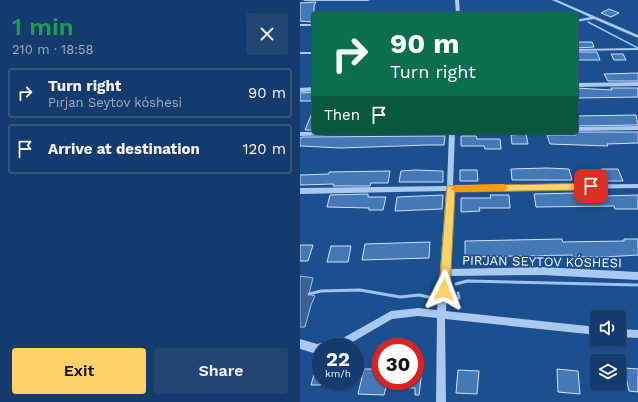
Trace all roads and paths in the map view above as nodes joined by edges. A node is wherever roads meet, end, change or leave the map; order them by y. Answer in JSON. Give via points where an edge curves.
{"nodes":[{"id":1,"x":305,"y":0,"type":"edge"},
{"id":2,"x":354,"y":0,"type":"edge"},
{"id":3,"x":368,"y":0,"type":"edge"},
{"id":4,"x":458,"y":0,"type":"edge"},
{"id":5,"x":554,"y":0,"type":"edge"},
{"id":6,"x":458,"y":12,"type":"edge"},
{"id":7,"x":595,"y":18,"type":"junction"},
{"id":8,"x":578,"y":21,"type":"edge"},
{"id":9,"x":300,"y":25,"type":"edge"},
{"id":10,"x":312,"y":25,"type":"edge"},
{"id":11,"x":638,"y":37,"type":"edge"},
{"id":12,"x":638,"y":49,"type":"edge"},
{"id":13,"x":578,"y":50,"type":"edge"},
{"id":14,"x":300,"y":53,"type":"edge"},
{"id":15,"x":312,"y":53,"type":"edge"},
{"id":16,"x":638,"y":84,"type":"edge"},
{"id":17,"x":578,"y":85,"type":"edge"},
{"id":18,"x":312,"y":89,"type":"edge"},
{"id":19,"x":300,"y":90,"type":"edge"},
{"id":20,"x":638,"y":128,"type":"edge"},
{"id":21,"x":578,"y":129,"type":"edge"},
{"id":22,"x":300,"y":134,"type":"edge"},
{"id":23,"x":312,"y":134,"type":"edge"},
{"id":24,"x":452,"y":134,"type":"edge"},
{"id":25,"x":638,"y":186,"type":"edge"},
{"id":26,"x":450,"y":189,"type":"junction"},
{"id":27,"x":300,"y":191,"type":"edge"},
{"id":28,"x":445,"y":273,"type":"junction"},
{"id":29,"x":638,"y":276,"type":"edge"},
{"id":30,"x":441,"y":313,"type":"junction"},
{"id":31,"x":590,"y":330,"type":"edge"},
{"id":32,"x":626,"y":333,"type":"edge"},
{"id":33,"x":638,"y":334,"type":"edge"},
{"id":34,"x":351,"y":338,"type":"edge"},
{"id":35,"x":300,"y":344,"type":"edge"},
{"id":36,"x":312,"y":348,"type":"edge"},
{"id":37,"x":441,"y":402,"type":"edge"}],
"edges":[{"from":1,"to":2,"type":"street"},
{"from":2,"to":3,"type":"street"},
{"from":4,"to":6,"type":"street"},
{"from":5,"to":7,"type":"street"},
{"from":7,"to":8,"type":"street"},
{"from":7,"to":11,"type":"street"},
{"from":9,"to":10,"type":"street"},
{"from":12,"to":13,"type":"street"},
{"from":14,"to":15,"type":"street"},
{"from":16,"to":17,"type":"street"},
{"from":18,"to":19,"type":"street"},
{"from":20,"to":21,"type":"street"},
{"from":22,"to":23,"type":"street"},
{"from":24,"to":26,"type":"street"},
{"from":25,"to":26,"type":"street"},
{"from":26,"to":27,"type":"street"},
{"from":26,"to":28,"type":"street"},
{"from":28,"to":29,"type":"street","via":[[542,271]]},
{"from":28,"to":30,"type":"street"},
{"from":30,"to":31,"type":"street"},
{"from":30,"to":34,"type":"street","via":[[391,315]]},
{"from":30,"to":37,"type":"street"},
{"from":32,"to":33,"type":"street"},
{"from":35,"to":36,"type":"street"}]}
